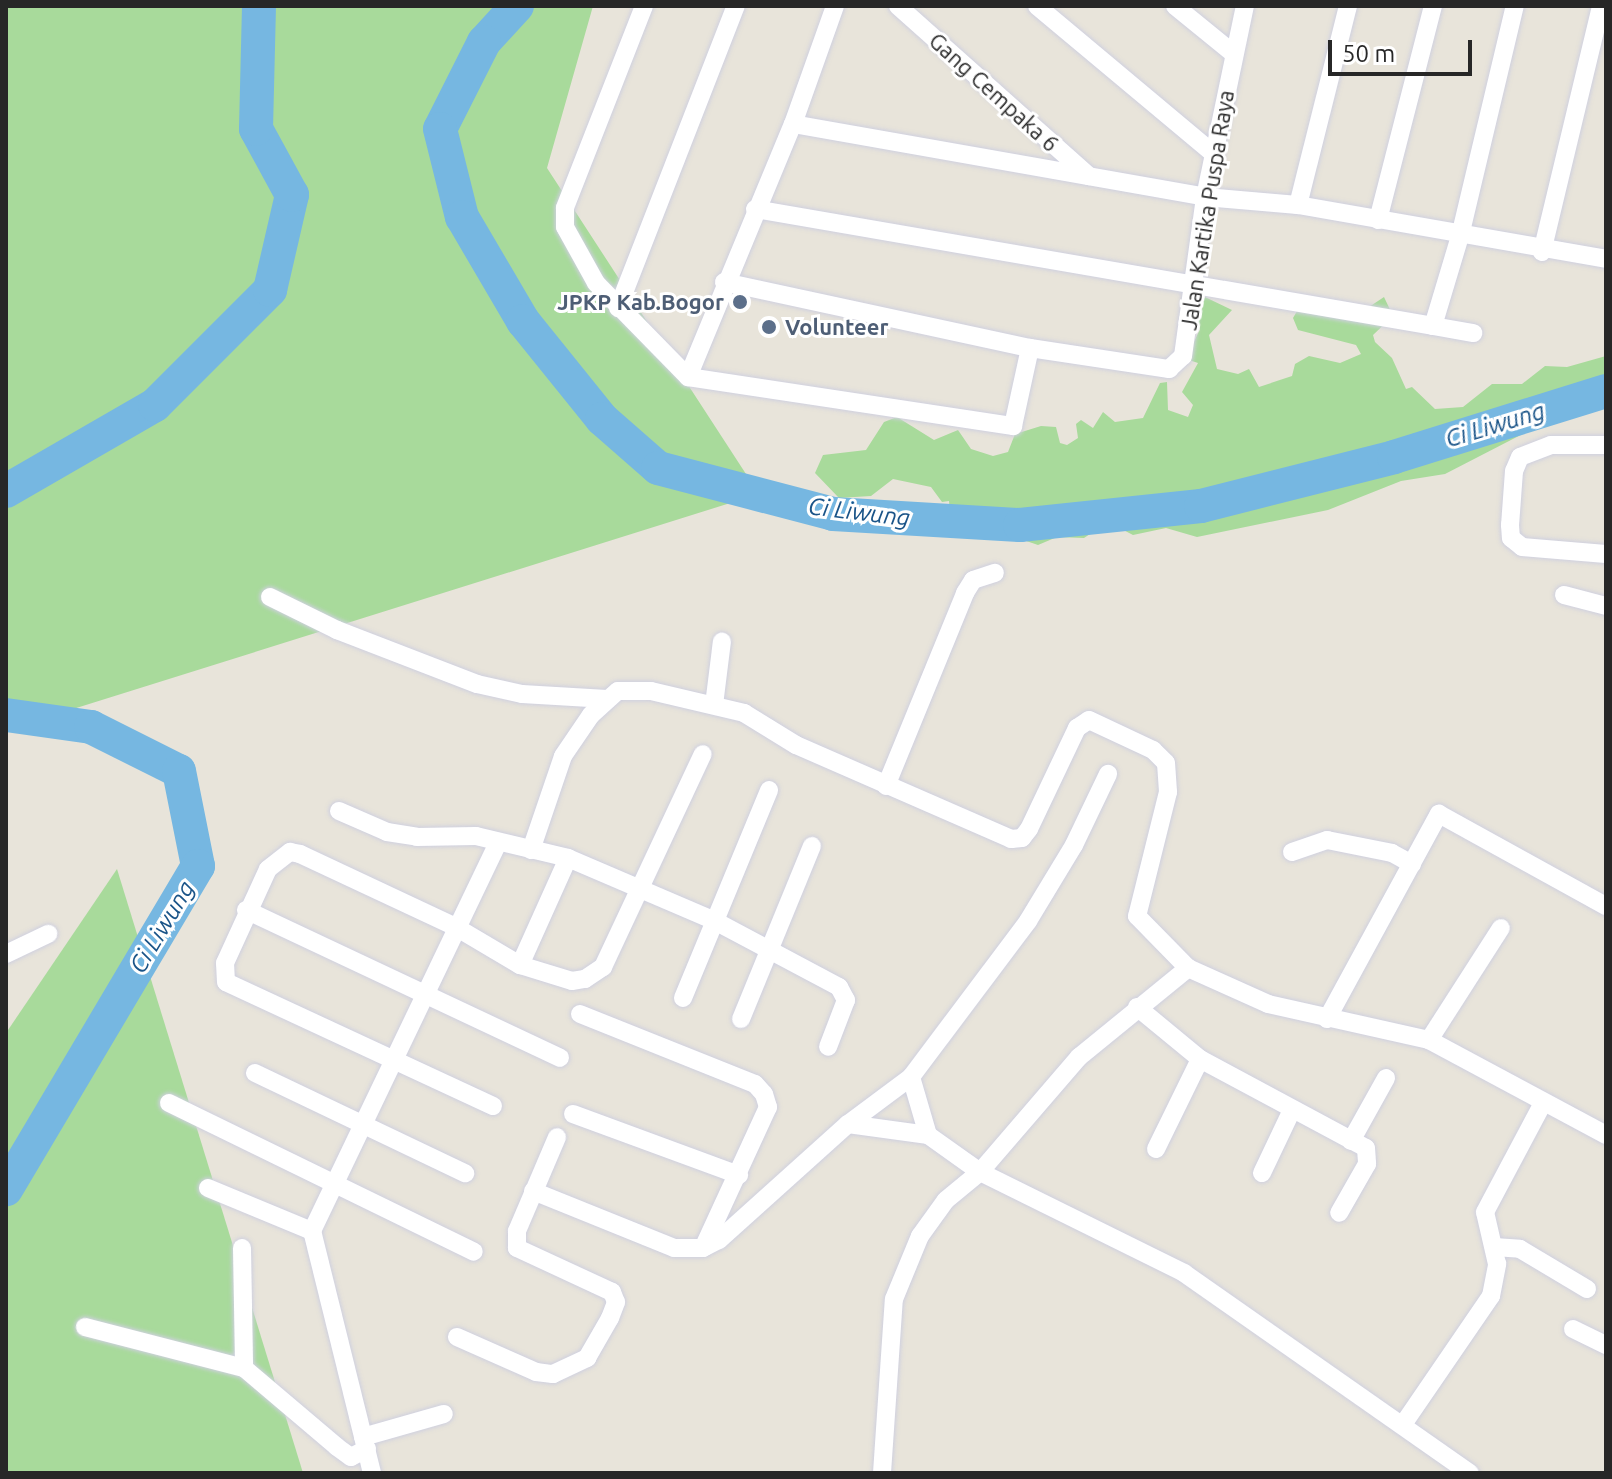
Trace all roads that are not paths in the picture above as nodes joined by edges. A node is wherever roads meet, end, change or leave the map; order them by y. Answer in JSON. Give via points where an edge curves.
{"nodes":[{"id":1,"x":644,"y":6,"type":"edge"},
{"id":2,"x":736,"y":6,"type":"edge"},
{"id":3,"x":835,"y":6,"type":"edge"},
{"id":4,"x":898,"y":6,"type":"edge"},
{"id":5,"x":1037,"y":6,"type":"edge"},
{"id":6,"x":1175,"y":6,"type":"edge"},
{"id":7,"x":1245,"y":6,"type":"edge"},
{"id":8,"x":1348,"y":6,"type":"edge"},
{"id":9,"x":1433,"y":6,"type":"edge"},
{"id":10,"x":1515,"y":6,"type":"edge"},
{"id":11,"x":1601,"y":6,"type":"edge"},
{"id":12,"x":1234,"y":54,"type":"junction"},
{"id":13,"x":793,"y":124,"type":"junction"},
{"id":14,"x":1215,"y":155,"type":"junction"},
{"id":15,"x":1091,"y":178,"type":"junction"},
{"id":16,"x":1205,"y":197,"type":"junction"},
{"id":17,"x":1298,"y":205,"type":"junction"},
{"id":18,"x":755,"y":209,"type":"junction"},
{"id":19,"x":1378,"y":220,"type":"junction"},
{"id":20,"x":1460,"y":236,"type":"junction"},
{"id":21,"x":1542,"y":252,"type":"junction"},
{"id":22,"x":1606,"y":259,"type":"edge"},
{"id":23,"x":724,"y":282,"type":"junction"},
{"id":24,"x":1196,"y":287,"type":"junction"},
{"id":25,"x":618,"y":308,"type":"junction"},
{"id":26,"x":1433,"y":326,"type":"junction"},
{"id":27,"x":1473,"y":333,"type":"dead end"},
{"id":28,"x":1030,"y":348,"type":"junction"},
{"id":29,"x":688,"y":377,"type":"junction"},
{"id":30,"x":1606,"y":445,"type":"edge"},
{"id":31,"x":1606,"y":554,"type":"edge"},
{"id":32,"x":995,"y":573,"type":"dead end"},
{"id":33,"x":1564,"y":595,"type":"dead end"},
{"id":34,"x":270,"y":597,"type":"dead end"},
{"id":35,"x":1606,"y":606,"type":"edge"},
{"id":36,"x":722,"y":641,"type":"dead end"},
{"id":37,"x":607,"y":699,"type":"junction"},
{"id":38,"x":714,"y":705,"type":"junction"},
{"id":39,"x":703,"y":754,"type":"dead end"},
{"id":40,"x":1108,"y":774,"type":"dead end"},
{"id":41,"x":886,"y":786,"type":"junction"},
{"id":42,"x":769,"y":790,"type":"dead end"},
{"id":43,"x":339,"y":811,"type":"dead end"},
{"id":44,"x":498,"y":842,"type":"junction"},
{"id":45,"x":812,"y":846,"type":"dead end"},
{"id":46,"x":531,"y":850,"type":"junction"},
{"id":47,"x":1292,"y":852,"type":"dead end"},
{"id":48,"x":568,"y":858,"type":"junction"},
{"id":49,"x":1412,"y":864,"type":"junction"},
{"id":50,"x":643,"y":889,"type":"junction"},
{"id":51,"x":1606,"y":906,"type":"edge"},
{"id":52,"x":246,"y":910,"type":"junction"},
{"id":53,"x":713,"y":920,"type":"junction"},
{"id":54,"x":454,"y":926,"type":"junction"},
{"id":55,"x":1501,"y":928,"type":"dead end"},
{"id":56,"x":48,"y":934,"type":"dead end"},
{"id":57,"x":770,"y":947,"type":"junction"},
{"id":58,"x":6,"y":954,"type":"edge"},
{"id":59,"x":520,"y":965,"type":"junction"},
{"id":60,"x":1188,"y":968,"type":"junction"},
{"id":61,"x":424,"y":991,"type":"junction"},
{"id":62,"x":683,"y":998,"type":"dead end"},
{"id":63,"x":1137,"y":1007,"type":"junction"},
{"id":64,"x":580,"y":1014,"type":"dead end"},
{"id":65,"x":741,"y":1019,"type":"dead end"},
{"id":66,"x":1327,"y":1019,"type":"junction"},
{"id":67,"x":1429,"y":1040,"type":"junction"},
{"id":68,"x":828,"y":1047,"type":"dead end"},
{"id":69,"x":392,"y":1057,"type":"junction"},
{"id":70,"x":560,"y":1058,"type":"dead end"},
{"id":71,"x":1200,"y":1059,"type":"junction"},
{"id":72,"x":255,"y":1073,"type":"dead end"},
{"id":73,"x":911,"y":1077,"type":"junction"},
{"id":74,"x":1386,"y":1078,"type":"dead end"},
{"id":75,"x":169,"y":1103,"type":"dead end"},
{"id":76,"x":1543,"y":1103,"type":"junction"},
{"id":77,"x":493,"y":1106,"type":"dead end"},
{"id":78,"x":1291,"y":1112,"type":"junction"},
{"id":79,"x":573,"y":1114,"type":"dead end"},
{"id":80,"x":361,"y":1122,"type":"junction"},
{"id":81,"x":848,"y":1124,"type":"junction"},
{"id":82,"x":928,"y":1135,"type":"junction"},
{"id":83,"x":1606,"y":1135,"type":"edge"},
{"id":84,"x":557,"y":1137,"type":"dead end"},
{"id":85,"x":1351,"y":1141,"type":"junction"},
{"id":86,"x":1156,"y":1149,"type":"dead end"},
{"id":87,"x":980,"y":1172,"type":"junction"},
{"id":88,"x":465,"y":1173,"type":"dead end"},
{"id":89,"x":1262,"y":1173,"type":"dead end"},
{"id":90,"x":739,"y":1175,"type":"junction"},
{"id":91,"x":332,"y":1183,"type":"junction"},
{"id":92,"x":208,"y":1188,"type":"dead end"},
{"id":93,"x":533,"y":1191,"type":"junction"},
{"id":94,"x":1339,"y":1213,"type":"dead end"},
{"id":95,"x":312,"y":1231,"type":"junction"},
{"id":96,"x":1494,"y":1247,"type":"junction"},
{"id":97,"x":242,"y":1248,"type":"dead end"},
{"id":98,"x":703,"y":1248,"type":"junction"},
{"id":99,"x":474,"y":1252,"type":"dead end"},
{"id":100,"x":1587,"y":1289,"type":"dead end"},
{"id":101,"x":85,"y":1327,"type":"dead end"},
{"id":102,"x":1573,"y":1329,"type":"dead end"},
{"id":103,"x":457,"y":1337,"type":"dead end"},
{"id":104,"x":1606,"y":1345,"type":"edge"},
{"id":105,"x":244,"y":1368,"type":"junction"},
{"id":106,"x":444,"y":1414,"type":"dead end"},
{"id":107,"x":1404,"y":1423,"type":"junction"},
{"id":108,"x":357,"y":1454,"type":"edge"},
{"id":109,"x":372,"y":1473,"type":"edge"},
{"id":110,"x":882,"y":1473,"type":"edge"},
{"id":111,"x":1470,"y":1473,"type":"edge"}],
"edges":[{"from":1,"to":25,"type":"street","via":[[565,208],[565,227],[581,259]]},
{"from":2,"to":25,"type":"street"},
{"from":3,"to":13,"type":"street"},
{"from":4,"to":15,"type":"street","name":"Gang Cempaka 6"},
{"from":5,"to":14,"type":"street"},
{"from":6,"to":12,"type":"street"},
{"from":7,"to":12,"type":"street","name":"Jalan Kartika Puspa Raya"},
{"from":8,"to":17,"type":"street"},
{"from":9,"to":19,"type":"street"},
{"from":10,"to":20,"type":"street"},
{"from":11,"to":21,"type":"street"},
{"from":12,"to":14,"type":"street","name":"Jalan Kartika Puspa Raya"},
{"from":13,"to":15,"type":"street"},
{"from":13,"to":18,"type":"street"},
{"from":14,"to":16,"type":"street","name":"Jalan Kartika Puspa Raya"},
{"from":15,"to":16,"type":"street"},
{"from":16,"to":17,"type":"street"},
{"from":16,"to":24,"type":"street","name":"Jalan Kartika Puspa Raya"},
{"from":17,"to":19,"type":"street"},
{"from":18,"to":23,"type":"street"},
{"from":18,"to":24,"type":"street"},
{"from":19,"to":20,"type":"street"},
{"from":20,"to":21,"type":"street"},
{"from":20,"to":26,"type":"street"},
{"from":21,"to":22,"type":"street"},
{"from":23,"to":28,"type":"street"},
{"from":23,"to":29,"type":"street"},
{"from":24,"to":26,"type":"street"},
{"from":24,"to":28,"type":"street","name":"Jalan Kartika Puspa Raya","via":[[1183,356],[1176,365],[1157,368]]},
{"from":25,"to":29,"type":"street"},
{"from":26,"to":27,"type":"street"},
{"from":28,"to":29,"type":"street","via":[[1013,426]]},
{"from":30,"to":31,"type":"street","via":[[1551,445],[1520,457],[1510,525],[1511,538],[1522,547]]},
{"from":32,"to":41,"type":"street","via":[[973,580],[965,593]]},
{"from":33,"to":35,"type":"street"},
{"from":34,"to":37,"type":"street","via":[[337,630],[477,684],[522,694]]},
{"from":36,"to":38,"type":"street"},
{"from":37,"to":38,"type":"street","via":[[630,689]]},
{"from":37,"to":46,"type":"street","via":[[563,756]]},
{"from":38,"to":41,"type":"street","via":[[764,721],[796,745]]},
{"from":39,"to":50,"type":"street"},
{"from":40,"to":73,"type":"street","via":[[1074,845],[1028,921]]},
{"from":41,"to":60,"type":"street","via":[[1011,839],[1022,838],[1083,722],[1098,722],[1153,750],[1166,763],[1168,792],[1137,916]]},
{"from":42,"to":53,"type":"street"},
{"from":43,"to":44,"type":"street","via":[[387,832]]},
{"from":44,"to":46,"type":"street"},
{"from":44,"to":54,"type":"street"},
{"from":45,"to":57,"type":"street"},
{"from":46,"to":48,"type":"street"},
{"from":47,"to":49,"type":"street","via":[[1327,840],[1392,853]]},
{"from":48,"to":50,"type":"street"},
{"from":48,"to":59,"type":"street"},
{"from":49,"to":51,"type":"street","via":[[1439,814]]},
{"from":49,"to":66,"type":"street"},
{"from":50,"to":53,"type":"street"},
{"from":50,"to":59,"type":"street","via":[[603,967],[572,981]]},
{"from":52,"to":54,"type":"street","via":[[268,869],[290,852]]},
{"from":52,"to":61,"type":"street"},
{"from":52,"to":69,"type":"street","via":[[225,963],[226,982]]},
{"from":53,"to":57,"type":"street"},
{"from":53,"to":62,"type":"street"},
{"from":54,"to":59,"type":"street"},
{"from":54,"to":61,"type":"street"},
{"from":55,"to":67,"type":"street"},
{"from":56,"to":58,"type":"street"},
{"from":57,"to":65,"type":"street"},
{"from":57,"to":68,"type":"street","via":[[844,992],[844,1007]]},
{"from":60,"to":63,"type":"street"},
{"from":60,"to":66,"type":"street","via":[[1268,1004]]},
{"from":61,"to":69,"type":"street"},
{"from":61,"to":70,"type":"street"},
{"from":63,"to":71,"type":"street"},
{"from":63,"to":87,"type":"street","via":[[1079,1057]]},
{"from":64,"to":90,"type":"street","via":[[755,1084],[768,1107]]},
{"from":66,"to":67,"type":"street"},
{"from":67,"to":76,"type":"street"},
{"from":69,"to":77,"type":"street"},
{"from":69,"to":80,"type":"street"},
{"from":71,"to":78,"type":"street"},
{"from":71,"to":86,"type":"street"},
{"from":72,"to":80,"type":"street"},
{"from":73,"to":81,"type":"street"},
{"from":73,"to":82,"type":"street"},
{"from":74,"to":85,"type":"street"},
{"from":75,"to":91,"type":"street"},
{"from":76,"to":83,"type":"street"},
{"from":76,"to":96,"type":"street","via":[[1485,1212]]},
{"from":78,"to":85,"type":"street"},
{"from":78,"to":89,"type":"street"},
{"from":79,"to":90,"type":"street"},
{"from":80,"to":88,"type":"street"},
{"from":80,"to":91,"type":"street"},
{"from":81,"to":82,"type":"street"},
{"from":81,"to":98,"type":"street","via":[[719,1240]]},
{"from":82,"to":87,"type":"street"},
{"from":84,"to":93,"type":"street"},
{"from":85,"to":94,"type":"street","via":[[1367,1149],[1367,1164]]},
{"from":87,"to":107,"type":"street","via":[[1184,1273]]},
{"from":87,"to":110,"type":"street","via":[[946,1200],[920,1236],[894,1299]]},
{"from":90,"to":98,"type":"street"},
{"from":91,"to":95,"type":"street"},
{"from":91,"to":99,"type":"street"},
{"from":92,"to":95,"type":"street"},
{"from":93,"to":98,"type":"street","via":[[674,1248]]},
{"from":93,"to":103,"type":"street","via":[[517,1231],[517,1248],[612,1292],[616,1302],[610,1318],[587,1358],[553,1374],[536,1372]]},
{"from":95,"to":108,"type":"street"},
{"from":96,"to":100,"type":"street","via":[[1527,1252]]},
{"from":96,"to":107,"type":"street","via":[[1497,1264],[1491,1296]]},
{"from":97,"to":105,"type":"street"},
{"from":101,"to":105,"type":"street"},
{"from":102,"to":104,"type":"street"},
{"from":105,"to":108,"type":"street"},
{"from":106,"to":108,"type":"street"},
{"from":107,"to":111,"type":"street"},
{"from":108,"to":109,"type":"street"}]}
